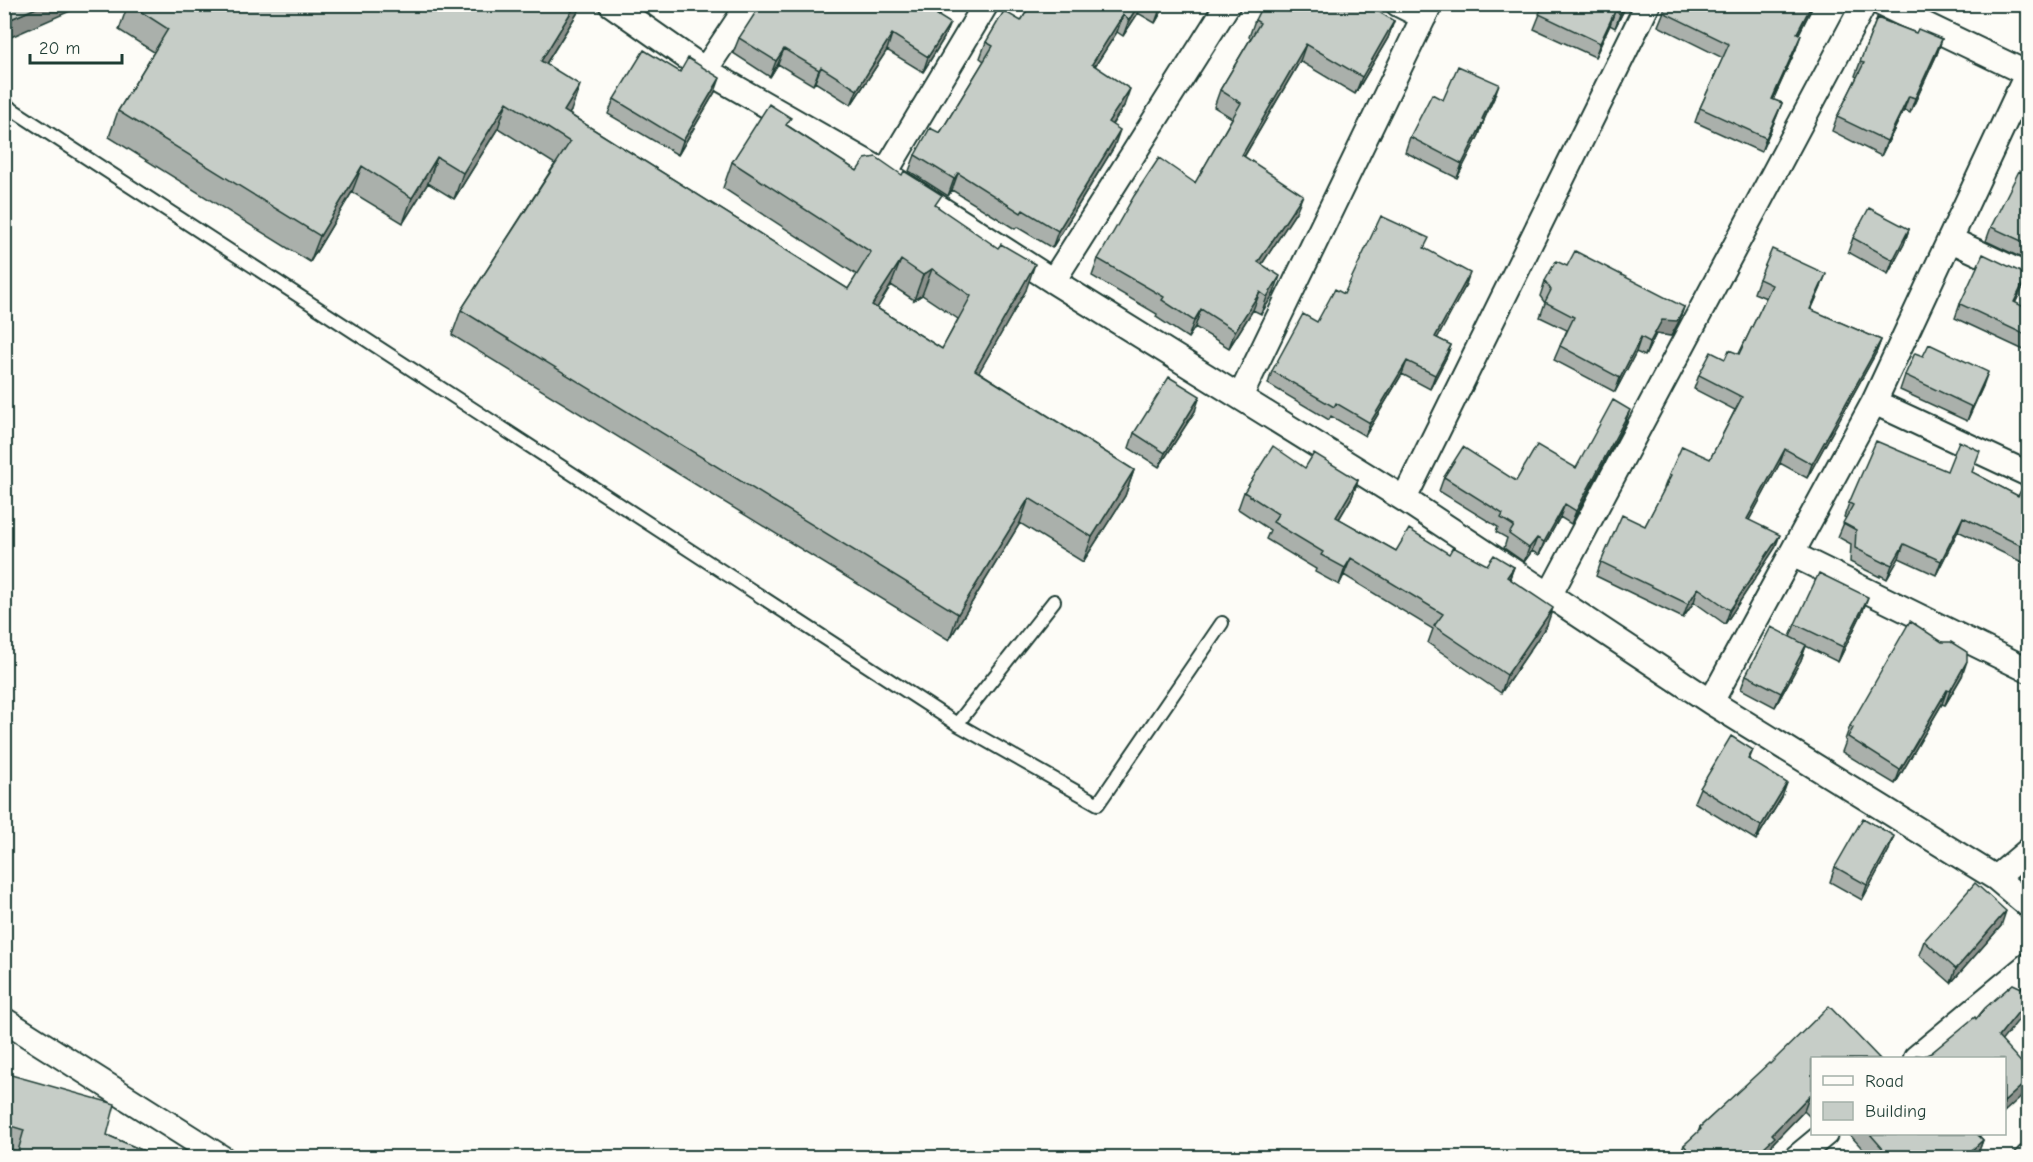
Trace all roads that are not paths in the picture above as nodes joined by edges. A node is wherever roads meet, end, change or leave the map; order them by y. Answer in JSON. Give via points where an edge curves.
{"nodes":[{"id":1,"x":611,"y":4,"type":"edge"},
{"id":2,"x":749,"y":4,"type":"edge"},
{"id":3,"x":986,"y":4,"type":"edge"},
{"id":4,"x":1228,"y":4,"type":"edge"},
{"id":5,"x":1398,"y":4,"type":"edge"},
{"id":6,"x":1648,"y":4,"type":"edge"},
{"id":7,"x":1864,"y":4,"type":"edge"},
{"id":8,"x":1882,"y":4,"type":"edge"},
{"id":9,"x":1427,"y":11,"type":"edge"},
{"id":10,"x":705,"y":70,"type":"junction"},
{"id":11,"x":2028,"y":73,"type":"edge"},
{"id":12,"x":4,"y":104,"type":"edge"},
{"id":13,"x":885,"y":173,"type":"junction"},
{"id":14,"x":1951,"y":240,"type":"junction"},
{"id":15,"x":2028,"y":276,"type":"edge"},
{"id":16,"x":1053,"y":280,"type":"junction"},
{"id":17,"x":1240,"y":397,"type":"junction"},
{"id":18,"x":1874,"y":402,"type":"junction"},
{"id":19,"x":2028,"y":474,"type":"edge"},
{"id":20,"x":1404,"y":499,"type":"junction"},
{"id":21,"x":1792,"y":554,"type":"junction"},
{"id":22,"x":1549,"y":596,"type":"junction"},
{"id":23,"x":1054,"y":601,"type":"dead end"},
{"id":24,"x":1222,"y":623,"type":"dead end"},
{"id":25,"x":2028,"y":670,"type":"edge"},
{"id":26,"x":1711,"y":702,"type":"junction"},
{"id":27,"x":957,"y":724,"type":"junction"},
{"id":28,"x":2028,"y":851,"type":"edge"},
{"id":29,"x":1996,"y":878,"type":"junction"},
{"id":30,"x":2028,"y":905,"type":"edge"},
{"id":31,"x":2028,"y":965,"type":"edge"},
{"id":32,"x":4,"y":1020,"type":"edge"},
{"id":33,"x":1918,"y":1057,"type":"edge"},
{"id":34,"x":1824,"y":1135,"type":"edge"},
{"id":35,"x":222,"y":1158,"type":"edge"},
{"id":36,"x":1796,"y":1158,"type":"edge"}],
"edges":[{"from":1,"to":10,"type":"street"},
{"from":2,"to":10,"type":"street"},
{"from":3,"to":13,"type":"street"},
{"from":4,"to":16,"type":"street"},
{"from":5,"to":9,"type":"street"},
{"from":6,"to":20,"type":"street"},
{"from":7,"to":22,"type":"street"},
{"from":8,"to":11,"type":"street"},
{"from":9,"to":17,"type":"street"},
{"from":10,"to":13,"type":"street"},
{"from":11,"to":14,"type":"street"},
{"from":12,"to":27,"type":"lane"},
{"from":13,"to":16,"type":"street"},
{"from":14,"to":15,"type":"street"},
{"from":14,"to":18,"type":"street"},
{"from":16,"to":17,"type":"street"},
{"from":17,"to":20,"type":"street"},
{"from":18,"to":19,"type":"street"},
{"from":18,"to":21,"type":"street"},
{"from":20,"to":22,"type":"street"},
{"from":21,"to":25,"type":"street"},
{"from":21,"to":26,"type":"street"},
{"from":22,"to":26,"type":"street"},
{"from":23,"to":27,"type":"lane"},
{"from":24,"to":27,"type":"lane","via":[[1098,804]]},
{"from":26,"to":29,"type":"street"},
{"from":28,"to":29,"type":"street"},
{"from":29,"to":30,"type":"street"},
{"from":31,"to":33,"type":"street"},
{"from":32,"to":35,"type":"street"},
{"from":34,"to":36,"type":"street"}]}
